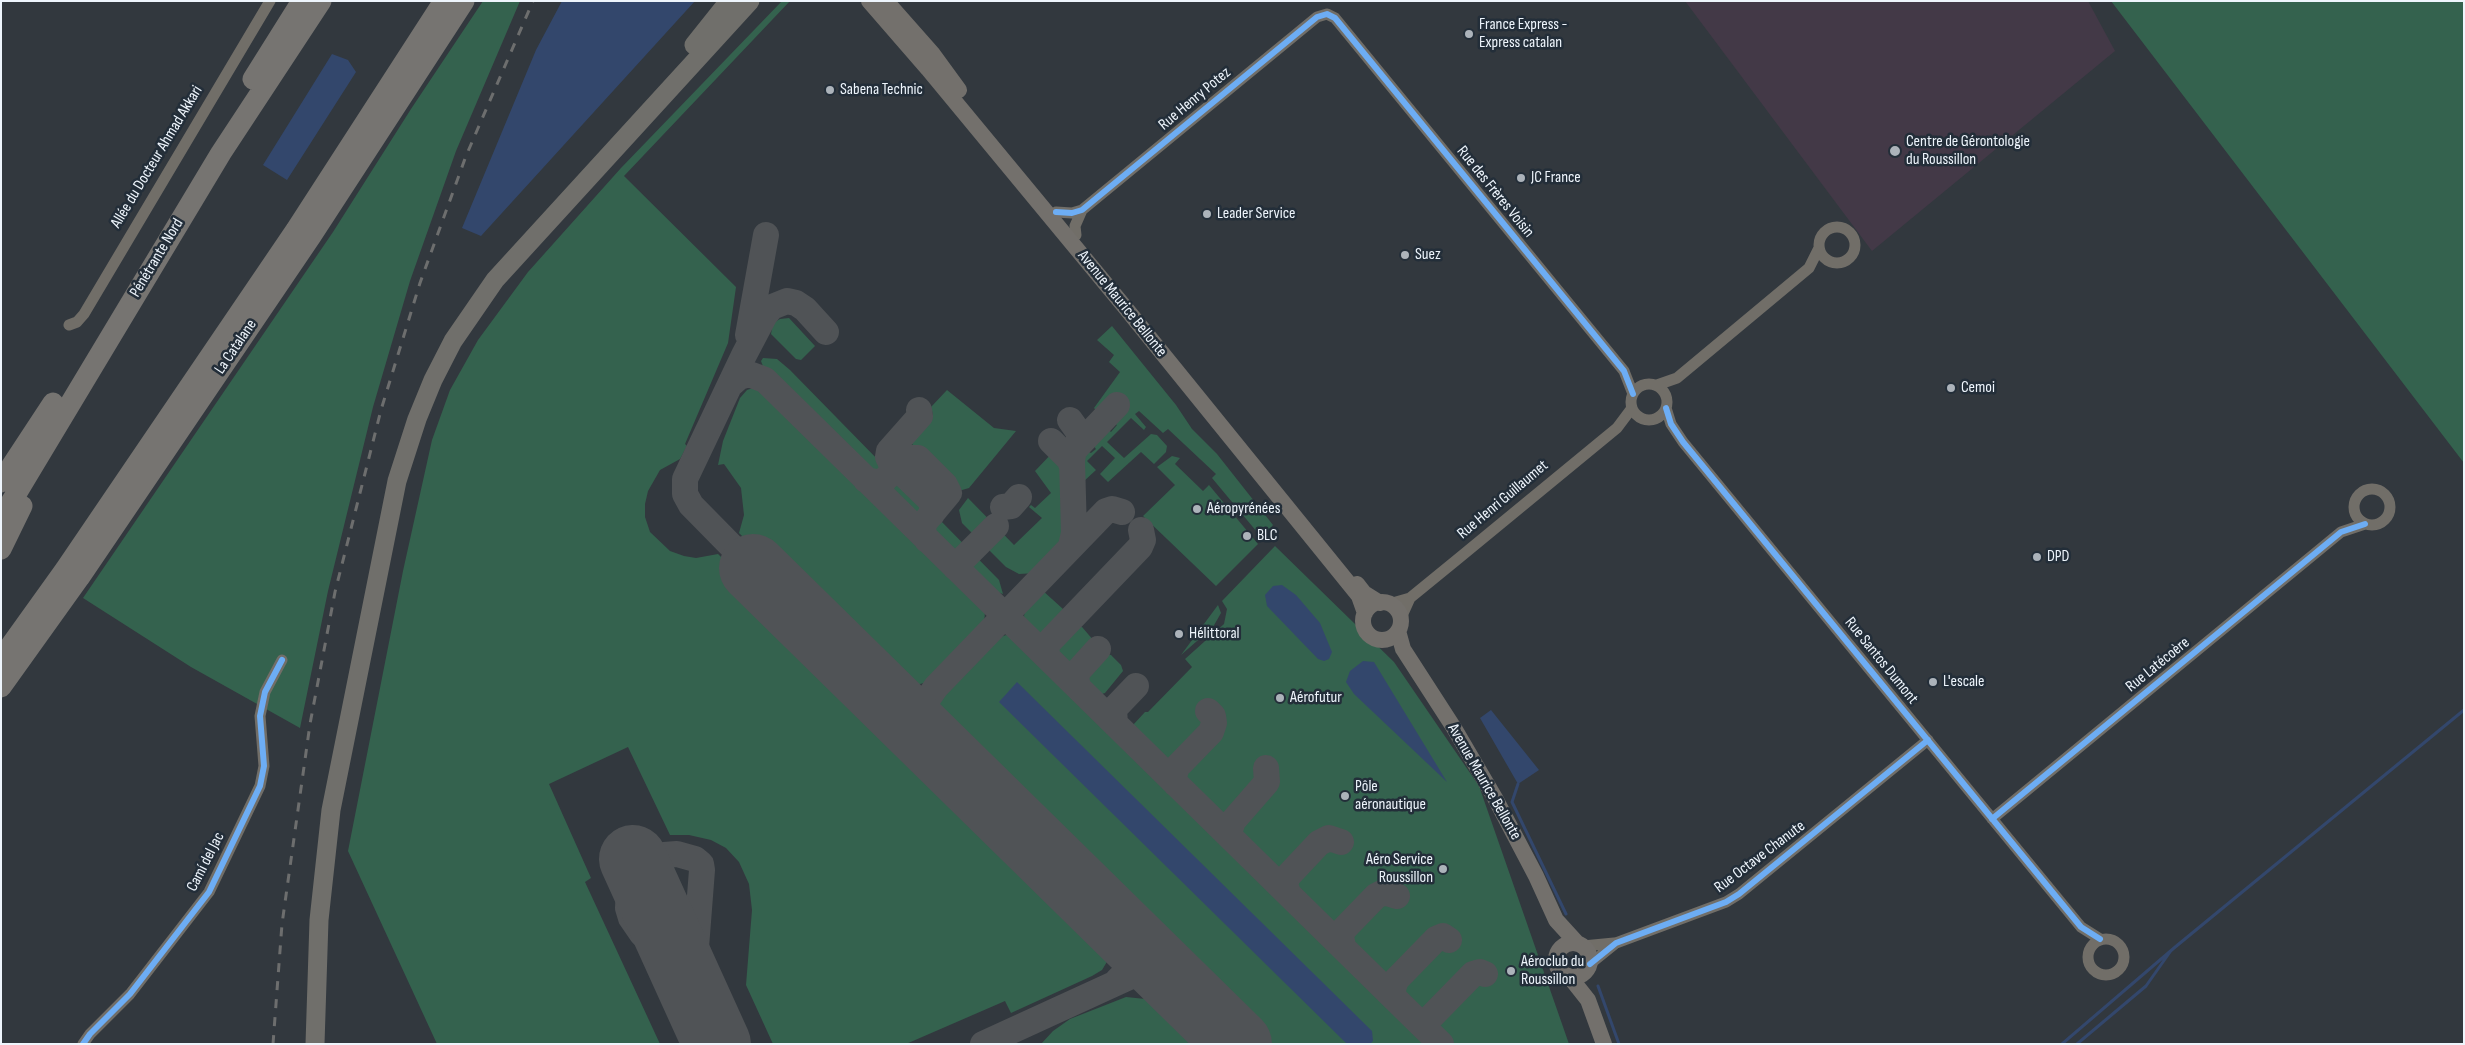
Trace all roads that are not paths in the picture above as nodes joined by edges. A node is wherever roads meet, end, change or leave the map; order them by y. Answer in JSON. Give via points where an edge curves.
{"nodes":[{"id":1,"x":270,"y":1,"type":"edge"},
{"id":2,"x":302,"y":1,"type":"edge"},
{"id":3,"x":321,"y":1,"type":"edge"},
{"id":4,"x":326,"y":1,"type":"edge"},
{"id":5,"x":444,"y":1,"type":"edge"},
{"id":6,"x":464,"y":1,"type":"edge"},
{"id":7,"x":729,"y":1,"type":"edge"},
{"id":8,"x":750,"y":1,"type":"edge"},
{"id":9,"x":869,"y":1,"type":"edge"},
{"id":10,"x":886,"y":1,"type":"edge"},
{"id":11,"x":1327,"y":14,"type":"joint"},
{"id":12,"x":221,"y":153,"type":"junction"},
{"id":13,"x":1082,"y":210,"type":"junction"},
{"id":14,"x":1056,"y":212,"type":"junction"},
{"id":15,"x":1076,"y":235,"type":"junction"},
{"id":16,"x":1819,"y":248,"type":"junction"},
{"id":17,"x":1830,"y":262,"type":"junction"},
{"id":18,"x":151,"y":268,"type":"junction"},
{"id":19,"x":1809,"y":268,"type":"junction"},
{"id":20,"x":69,"y":325,"type":"dead end"},
{"id":21,"x":1624,"y":371,"type":"junction"},
{"id":22,"x":1677,"y":378,"type":"junction"},
{"id":23,"x":1652,"y":384,"type":"junction"},
{"id":24,"x":1633,"y":394,"type":"junction"},
{"id":25,"x":1667,"y":402,"type":"junction"},
{"id":26,"x":53,"y":403,"type":"junction"},
{"id":27,"x":1632,"y":408,"type":"junction"},
{"id":28,"x":1647,"y":419,"type":"junction"},
{"id":29,"x":1617,"y":428,"type":"junction"},
{"id":30,"x":1677,"y":435,"type":"junction"},
{"id":31,"x":1,"y":482,"type":"edge"},
{"id":32,"x":1,"y":491,"type":"edge"},
{"id":33,"x":2354,"y":509,"type":"junction"},
{"id":34,"x":1,"y":519,"type":"edge"},
{"id":35,"x":2365,"y":524,"type":"junction"},
{"id":36,"x":2341,"y":532,"type":"junction"},
{"id":37,"x":1,"y":549,"type":"edge"},
{"id":38,"x":1410,"y":598,"type":"junction"},
{"id":39,"x":1384,"y":603,"type":"junction"},
{"id":40,"x":1365,"y":613,"type":"junction"},
{"id":41,"x":1394,"y":630,"type":"junction"},
{"id":42,"x":1,"y":659,"type":"edge"},
{"id":43,"x":282,"y":660,"type":"dead end"},
{"id":44,"x":1,"y":687,"type":"edge"},
{"id":45,"x":1928,"y":740,"type":"junction"},
{"id":46,"x":1992,"y":819,"type":"junction"},
{"id":47,"x":1556,"y":920,"type":"junction"},
{"id":48,"x":2081,"y":927,"type":"junction"},
{"id":49,"x":2100,"y":940,"type":"junction"},
{"id":50,"x":1616,"y":943,"type":"junction"},
{"id":51,"x":1580,"y":944,"type":"junction"},
{"id":52,"x":2089,"y":949,"type":"junction"},
{"id":53,"x":1560,"y":950,"type":"junction"},
{"id":54,"x":1588,"y":967,"type":"junction"},
{"id":55,"x":1569,"y":976,"type":"junction"},
{"id":56,"x":1588,"y":1000,"type":"junction"},
{"id":57,"x":83,"y":1044,"type":"edge"},
{"id":58,"x":308,"y":1044,"type":"edge"},
{"id":59,"x":315,"y":1044,"type":"edge"},
{"id":60,"x":1604,"y":1044,"type":"edge"}],
"edges":[{"from":1,"to":20,"type":"street","name":"Allée du Docteur Ahmad Akkari","via":[[84,314]]},
{"from":2,"to":26,"type":"highway","name":"Pénétrante Nord"},
{"from":3,"to":12,"type":"highway","name":"Pénétrante Nord"},
{"from":4,"to":12,"type":"highway"},
{"from":5,"to":42,"type":"highway","name":"La Catalane","via":[[296,230]]},
{"from":6,"to":44,"type":"highway","name":"La Catalane","via":[[311,236]]},
{"from":7,"to":58,"type":"main road","via":[[673,71],[522,236],[476,292],[437,356],[420,392],[388,486],[330,773],[311,922]]},
{"from":8,"to":59,"type":"main road","via":[[495,280],[454,341],[426,395],[397,481],[331,810],[319,920]]},
{"from":9,"to":40,"type":"street","name":"Avenue Maurice Bellonte","via":[[1118,298],[1359,596]]},
{"from":10,"to":14,"type":"street","name":"Avenue Maurice Bellonte","via":[[932,53],[995,140]]},
{"from":11,"to":13,"type":"street","name":"Rue Henry Potez","via":[[1316,17]]},
{"from":11,"to":21,"type":"street","name":"Rue des Frères Voisin","via":[[1334,18]]},
{"from":12,"to":18,"type":"highway","name":"Pénétrante Nord"},
{"from":13,"to":14,"type":"street"},
{"from":13,"to":15,"type":"street","via":[[1075,226]]},
{"from":14,"to":15,"type":"street","name":"Avenue Maurice Bellonte"},
{"from":15,"to":39,"type":"street","name":"Avenue Maurice Bellonte","via":[[1364,593]]},
{"from":16,"to":17,"type":"street","via":[[1822,257]]},
{"from":16,"to":17,"type":"street","via":[[1820,237],[1828,230],[1844,229],[1852,236],[1855,246],[1850,258],[1841,263]]},
{"from":16,"to":19,"type":"street"},
{"from":17,"to":19,"type":"street"},
{"from":18,"to":34,"type":"highway","name":"Pénétrante Nord"},
{"from":18,"to":37,"type":"highway","via":[[34,479]]},
{"from":19,"to":22,"type":"street"},
{"from":21,"to":23,"type":"street","name":"Rue des Frères Voisin","via":[[1638,381]]},
{"from":21,"to":24,"type":"street","name":"Rue des Frères Voisin"},
{"from":22,"to":23,"type":"street"},
{"from":22,"to":25,"type":"street"},
{"from":23,"to":24,"type":"street","via":[[1636,389]]},
{"from":23,"to":25,"type":"street"},
{"from":24,"to":27,"type":"street"},
{"from":25,"to":28,"type":"street","via":[[1661,416]]},
{"from":25,"to":30,"type":"street","name":"Rue Santos Dumont"},
{"from":26,"to":31,"type":"highway"},
{"from":26,"to":32,"type":"highway","name":"Pénétrante Nord"},
{"from":27,"to":28,"type":"street"},
{"from":27,"to":29,"type":"street","name":"Rue Henri Guillaumet"},
{"from":28,"to":29,"type":"street","name":"Rue Henri Guillaumet"},
{"from":28,"to":30,"type":"street","name":"Rue Santos Dumont"},
{"from":29,"to":38,"type":"street","name":"Rue Henri Guillaumet"},
{"from":30,"to":45,"type":"street","name":"Rue Santos Dumont"},
{"from":33,"to":35,"type":"street","via":[[2357,518]]},
{"from":33,"to":35,"type":"street","via":[[2355,499],[2364,490],[2374,489],[2387,497],[2390,507],[2385,519],[2374,525]]},
{"from":33,"to":36,"type":"street"},
{"from":35,"to":36,"type":"street"},
{"from":36,"to":46,"type":"street","name":"Rue Latécoère"},
{"from":38,"to":39,"type":"street","name":"Rue Henri Guillaumet"},
{"from":38,"to":41,"type":"street","name":"Rue Henri Guillaumet"},
{"from":39,"to":40,"type":"street","via":[[1371,606]]},
{"from":39,"to":41,"type":"street","via":[[1397,610]]},
{"from":40,"to":41,"type":"street","via":[[1363,623],[1366,631],[1375,638]]},
{"from":41,"to":47,"type":"street","name":"Avenue Maurice Bellonte","via":[[1402,649],[1495,798]]},
{"from":43,"to":57,"type":"street","name":"Camí del Jac","via":[[265,692],[260,716],[264,766],[260,786],[209,892],[130,994]]},
{"from":45,"to":46,"type":"street","name":"Rue Santos Dumont"},
{"from":45,"to":50,"type":"street","name":"Rue Octave Chanute","via":[[1726,902]]},
{"from":46,"to":48,"type":"street","name":"Rue Santos Dumont"},
{"from":47,"to":51,"type":"street","name":"Avenue Maurice Bellonte"},
{"from":47,"to":53,"type":"street","name":"Avenue Maurice Bellonte"},
{"from":48,"to":49,"type":"street"},
{"from":48,"to":52,"type":"street"},
{"from":49,"to":52,"type":"street"},
{"from":49,"to":52,"type":"street","via":[[2113,940],[2121,948],[2124,958],[2119,969],[2108,975],[2095,972],[2088,963]]},
{"from":50,"to":51,"type":"street","name":"Rue Octave Chanute"},
{"from":50,"to":54,"type":"street","name":"Rue Octave Chanute"},
{"from":51,"to":53,"type":"street","via":[[1567,944]]},
{"from":51,"to":54,"type":"street","via":[[1589,954]]},
{"from":53,"to":55,"type":"street","via":[[1557,964]]},
{"from":54,"to":55,"type":"street","via":[[1579,976]]},
{"from":54,"to":56,"type":"street"},
{"from":55,"to":56,"type":"street"},
{"from":56,"to":60,"type":"street"}]}
